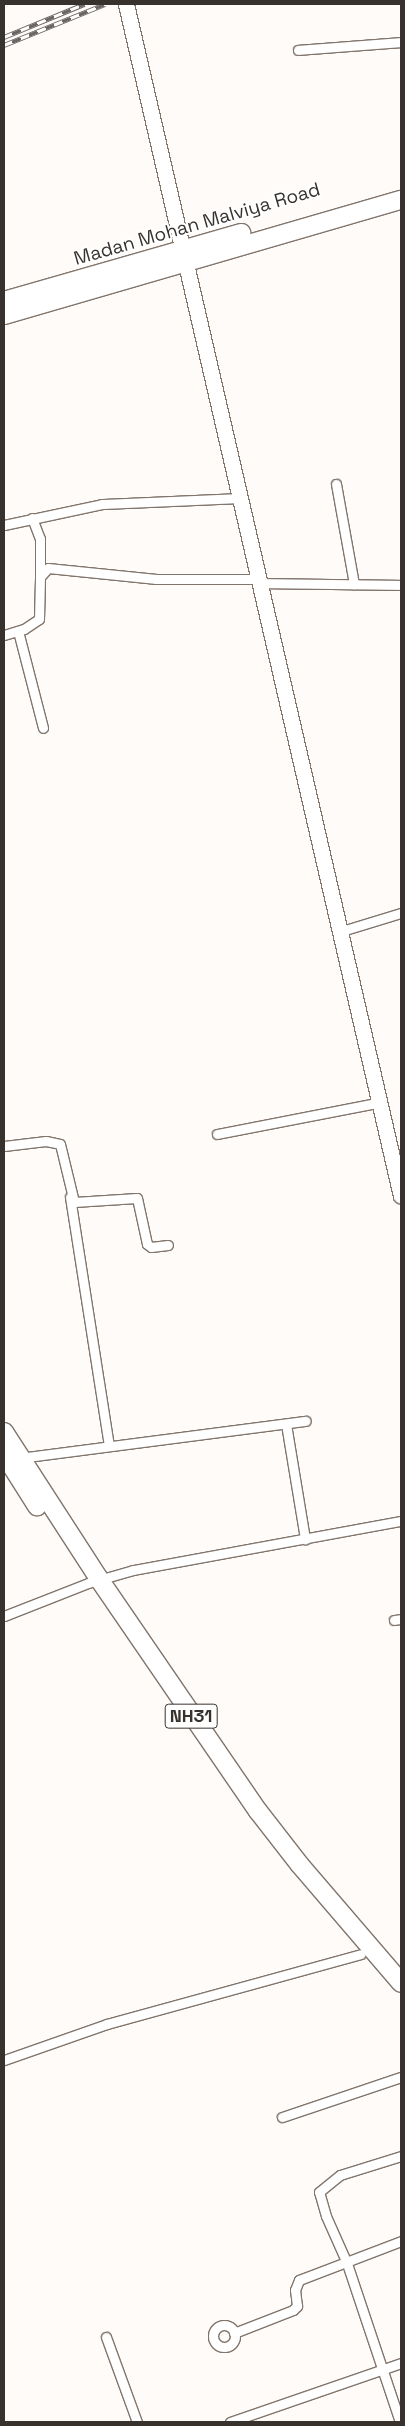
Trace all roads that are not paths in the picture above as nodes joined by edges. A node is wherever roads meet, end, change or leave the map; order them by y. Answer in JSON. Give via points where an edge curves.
{"nodes":[{"id":1,"x":126,"y":4,"type":"edge"},
{"id":2,"x":401,"y":42,"type":"edge"},
{"id":3,"x":298,"y":50,"type":"dead end"},
{"id":4,"x":401,"y":188,"type":"edge"},
{"id":5,"x":401,"y":200,"type":"edge"},
{"id":6,"x":185,"y":254,"type":"junction"},
{"id":7,"x":4,"y":301,"type":"edge"},
{"id":8,"x":4,"y":315,"type":"edge"},
{"id":9,"x":336,"y":484,"type":"dead end"},
{"id":10,"x":242,"y":498,"type":"junction"},
{"id":11,"x":32,"y":518,"type":"junction"},
{"id":12,"x":4,"y":526,"type":"edge"},
{"id":13,"x":40,"y":576,"type":"junction"},
{"id":14,"x":260,"y":581,"type":"junction"},
{"id":15,"x":354,"y":584,"type":"junction"},
{"id":16,"x":401,"y":585,"type":"edge"},
{"id":17,"x":18,"y":631,"type":"junction"},
{"id":18,"x":4,"y":635,"type":"edge"},
{"id":19,"x":43,"y":728,"type":"dead end"},
{"id":20,"x":401,"y":913,"type":"edge"},
{"id":21,"x":342,"y":931,"type":"junction"},
{"id":22,"x":381,"y":1102,"type":"junction"},
{"id":23,"x":217,"y":1134,"type":"dead end"},
{"id":24,"x":4,"y":1146,"type":"edge"},
{"id":25,"x":401,"y":1196,"type":"edge"},
{"id":26,"x":70,"y":1197,"type":"junction"},
{"id":27,"x":168,"y":1245,"type":"dead end"},
{"id":28,"x":306,"y":1421,"type":"dead end"},
{"id":29,"x":286,"y":1424,"type":"junction"},
{"id":30,"x":4,"y":1432,"type":"edge"},
{"id":31,"x":109,"y":1446,"type":"junction"},
{"id":32,"x":11,"y":1457,"type":"edge"},
{"id":33,"x":401,"y":1521,"type":"edge"},
{"id":34,"x":305,"y":1539,"type":"junction"},
{"id":35,"x":94,"y":1581,"type":"junction"},
{"id":36,"x":4,"y":1616,"type":"edge"},
{"id":37,"x":361,"y":1954,"type":"junction"},
{"id":38,"x":401,"y":1983,"type":"edge"},
{"id":39,"x":401,"y":1998,"type":"edge"},
{"id":40,"x":4,"y":2060,"type":"edge"},
{"id":41,"x":401,"y":2078,"type":"edge"},
{"id":42,"x":282,"y":2118,"type":"dead end"},
{"id":43,"x":401,"y":2156,"type":"edge"},
{"id":44,"x":401,"y":2241,"type":"edge"},
{"id":45,"x":346,"y":2261,"type":"junction"},
{"id":46,"x":234,"y":2333,"type":"dead end"},
{"id":47,"x":106,"y":2337,"type":"dead end"},
{"id":48,"x":401,"y":2363,"type":"edge"},
{"id":49,"x":384,"y":2370,"type":"junction"},
{"id":50,"x":137,"y":2422,"type":"edge"},
{"id":51,"x":230,"y":2422,"type":"edge"},
{"id":52,"x":400,"y":2422,"type":"edge"}],
"edges":[{"from":1,"to":6,"type":"main road"},
{"from":2,"to":3,"type":"street"},
{"from":4,"to":6,"type":"highway","name":"Madan Mohan Malviya Road"},
{"from":5,"to":6,"type":"highway"},
{"from":6,"to":7,"type":"highway","name":"Madan Mohan Malviya Road"},
{"from":6,"to":8,"type":"highway"},
{"from":6,"to":10,"type":"main road"},
{"from":9,"to":15,"type":"street"},
{"from":10,"to":11,"type":"street","via":[[102,504]]},
{"from":10,"to":14,"type":"main road"},
{"from":11,"to":12,"type":"street"},
{"from":11,"to":13,"type":"street","via":[[40,539]]},
{"from":13,"to":14,"type":"street","via":[[48,568],[60,567],[147,579]]},
{"from":13,"to":17,"type":"street","via":[[39,619]]},
{"from":14,"to":15,"type":"street"},
{"from":14,"to":21,"type":"main road"},
{"from":15,"to":16,"type":"street"},
{"from":17,"to":18,"type":"street"},
{"from":17,"to":19,"type":"street"},
{"from":20,"to":21,"type":"street"},
{"from":21,"to":22,"type":"main road"},
{"from":22,"to":23,"type":"street"},
{"from":22,"to":25,"type":"main road"},
{"from":24,"to":26,"type":"street","via":[[46,1141],[60,1144]]},
{"from":26,"to":27,"type":"street","via":[[78,1204],[137,1198],[147,1244],[151,1247]]},
{"from":26,"to":31,"type":"street"},
{"from":28,"to":29,"type":"street"},
{"from":29,"to":31,"type":"street"},
{"from":29,"to":34,"type":"street"},
{"from":30,"to":32,"type":"highway","number":"NH31"},
{"from":31,"to":32,"type":"street"},
{"from":32,"to":35,"type":"highway","number":"NH31"},
{"from":33,"to":34,"type":"street"},
{"from":34,"to":35,"type":"street","via":[[133,1570]]},
{"from":35,"to":36,"type":"street"},
{"from":35,"to":37,"type":"highway","number":"NH31","via":[[267,1841]]},
{"from":35,"to":38,"type":"highway","number":"NH31","via":[[258,1811]]},
{"from":37,"to":39,"type":"highway","number":"NH31"},
{"from":37,"to":40,"type":"street","via":[[107,2024]]},
{"from":41,"to":42,"type":"street"},
{"from":43,"to":45,"type":"street","via":[[340,2175],[319,2192]]},
{"from":44,"to":45,"type":"street"},
{"from":45,"to":46,"type":"street","via":[[299,2280],[295,2290],[297,2306],[293,2310]]},
{"from":45,"to":49,"type":"street"},
{"from":47,"to":50,"type":"street"},
{"from":48,"to":49,"type":"street"},
{"from":49,"to":51,"type":"street"},
{"from":49,"to":52,"type":"street"}]}
